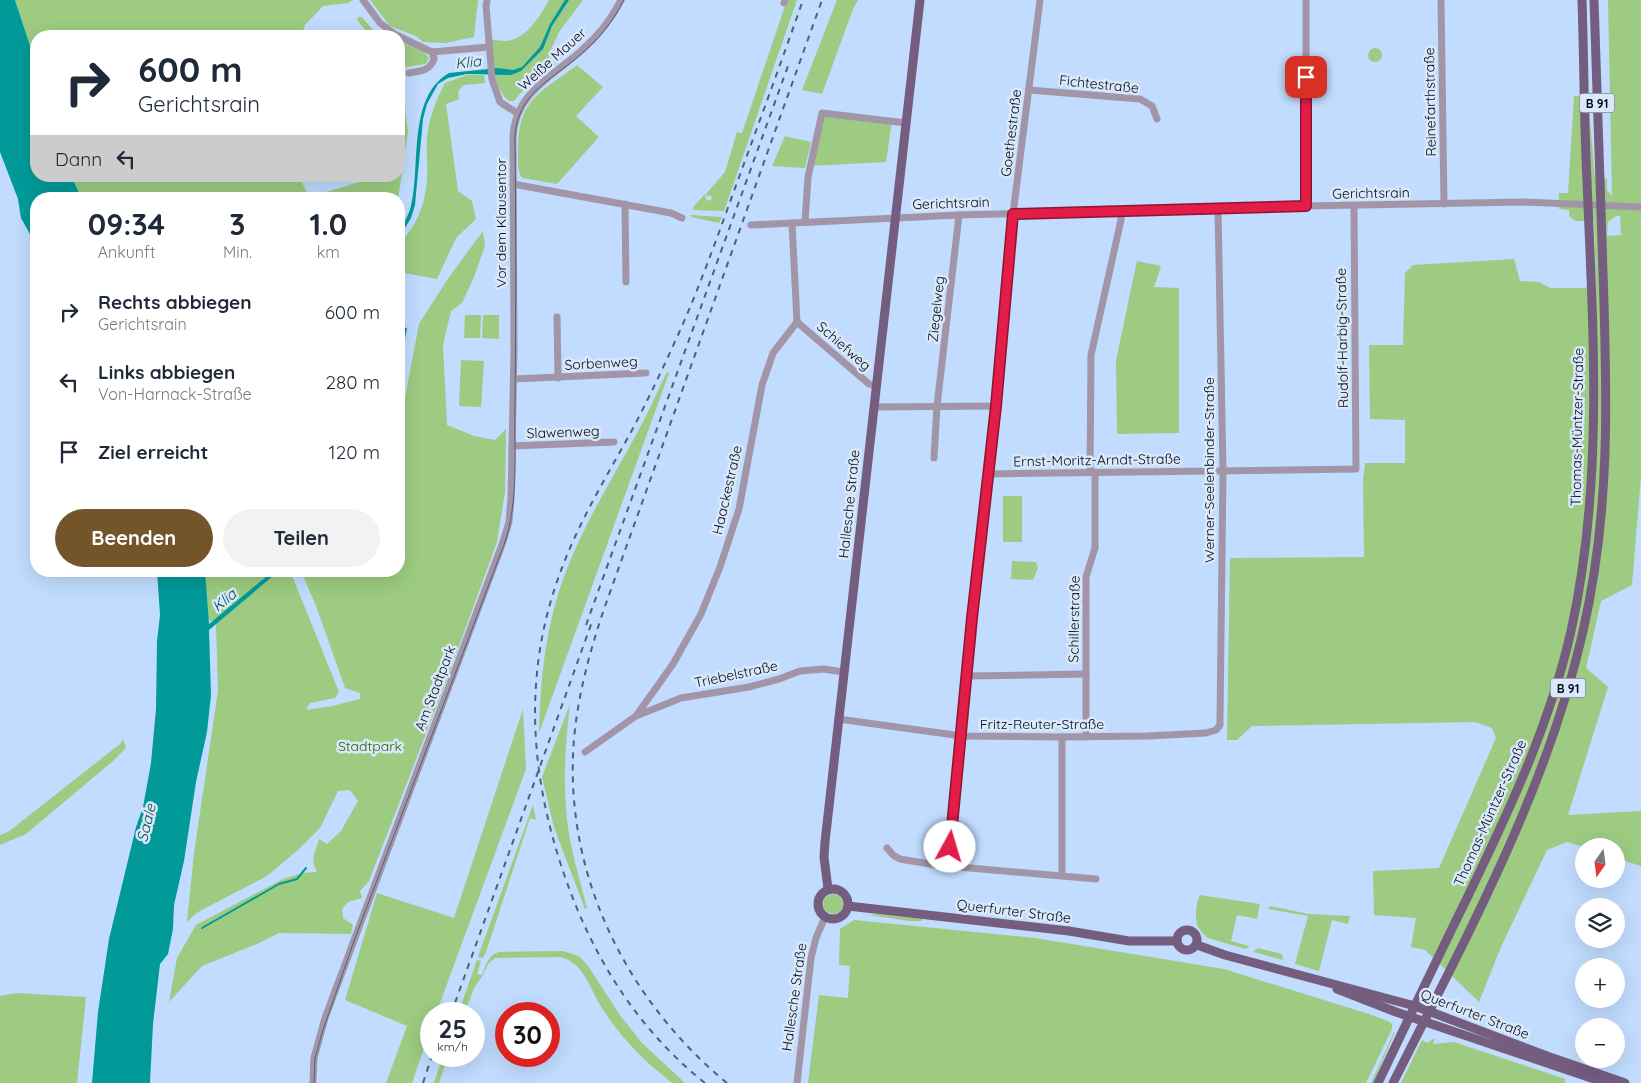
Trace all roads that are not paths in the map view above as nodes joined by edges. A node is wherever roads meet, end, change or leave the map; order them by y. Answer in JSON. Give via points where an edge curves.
{"nodes":[{"id":1,"x":363,"y":0,"type":"edge"},
{"id":2,"x":487,"y":0,"type":"edge"},
{"id":3,"x":621,"y":0,"type":"edge"},
{"id":4,"x":920,"y":0,"type":"edge"},
{"id":5,"x":1040,"y":0,"type":"edge"},
{"id":6,"x":1306,"y":0,"type":"edge"},
{"id":7,"x":1441,"y":0,"type":"edge"},
{"id":8,"x":1582,"y":0,"type":"edge"},
{"id":9,"x":1594,"y":0,"type":"edge"},
{"id":10,"x":389,"y":30,"type":"edge"},
{"id":11,"x":405,"y":39,"type":"edge"},
{"id":12,"x":488,"y":47,"type":"junction"},
{"id":13,"x":432,"y":52,"type":"junction"},
{"id":14,"x":408,"y":73,"type":"dead end"},
{"id":15,"x":1029,"y":90,"type":"junction"},
{"id":16,"x":517,"y":113,"type":"junction"},
{"id":17,"x":1157,"y":118,"type":"dead end"},
{"id":18,"x":906,"y":123,"type":"junction"},
{"id":19,"x":513,"y":184,"type":"junction"},
{"id":20,"x":625,"y":204,"type":"junction"},
{"id":21,"x":1444,"y":204,"type":"junction"},
{"id":22,"x":1588,"y":205,"type":"junction"},
{"id":23,"x":1306,"y":206,"type":"junction"},
{"id":24,"x":1354,"y":206,"type":"junction"},
{"id":25,"x":1601,"y":206,"type":"junction"},
{"id":26,"x":1641,"y":207,"type":"edge"},
{"id":27,"x":1218,"y":209,"type":"junction"},
{"id":28,"x":1121,"y":211,"type":"junction"},
{"id":29,"x":1013,"y":214,"type":"junction"},
{"id":30,"x":959,"y":215,"type":"junction"},
{"id":31,"x":896,"y":217,"type":"junction"},
{"id":32,"x":682,"y":218,"type":"dead end"},
{"id":33,"x":805,"y":222,"type":"junction"},
{"id":34,"x":792,"y":223,"type":"junction"},
{"id":35,"x":751,"y":225,"type":"dead end"},
{"id":36,"x":626,"y":282,"type":"dead end"},
{"id":37,"x":557,"y":317,"type":"dead end"},
{"id":38,"x":797,"y":322,"type":"junction"},
{"id":39,"x":646,"y":373,"type":"dead end"},
{"id":40,"x":558,"y":378,"type":"junction"},
{"id":41,"x":514,"y":379,"type":"junction"},
{"id":42,"x":876,"y":386,"type":"junction"},
{"id":43,"x":938,"y":406,"type":"junction"},
{"id":44,"x":996,"y":406,"type":"junction"},
{"id":45,"x":874,"y":407,"type":"junction"},
{"id":46,"x":614,"y":442,"type":"dead end"},
{"id":47,"x":512,"y":446,"type":"junction"},
{"id":48,"x":934,"y":458,"type":"dead end"},
{"id":49,"x":1356,"y":469,"type":"joint"},
{"id":50,"x":1224,"y":471,"type":"junction"},
{"id":51,"x":1093,"y":472,"type":"junction"},
{"id":52,"x":988,"y":474,"type":"junction"},
{"id":53,"x":843,"y":672,"type":"junction"},
{"id":54,"x":1086,"y":674,"type":"junction"},
{"id":55,"x":967,"y":676,"type":"junction"},
{"id":56,"x":636,"y":716,"type":"junction"},
{"id":57,"x":838,"y":719,"type":"junction"},
{"id":58,"x":1216,"y":730,"type":"joint"},
{"id":59,"x":962,"y":736,"type":"junction"},
{"id":60,"x":1062,"y":737,"type":"junction"},
{"id":61,"x":1086,"y":737,"type":"junction"},
{"id":62,"x":585,"y":752,"type":"dead end"},
{"id":63,"x":887,"y":848,"type":"dead end"},
{"id":64,"x":947,"y":866,"type":"junction"},
{"id":65,"x":1062,"y":876,"type":"junction"},
{"id":66,"x":1096,"y":879,"type":"dead end"},
{"id":67,"x":828,"y":889,"type":"junction"},
{"id":68,"x":848,"y":906,"type":"junction"},
{"id":69,"x":826,"y":917,"type":"junction"},
{"id":70,"x":1177,"y":941,"type":"junction"},
{"id":71,"x":1197,"y":945,"type":"junction"},
{"id":72,"x":1314,"y":979,"type":"junction"},
{"id":73,"x":1415,"y":1006,"type":"junction"},
{"id":74,"x":1429,"y":1011,"type":"junction"},
{"id":75,"x":1410,"y":1016,"type":"junction"},
{"id":76,"x":1424,"y":1021,"type":"junction"},
{"id":77,"x":313,"y":1083,"type":"edge"},
{"id":78,"x":797,"y":1083,"type":"edge"},
{"id":79,"x":1378,"y":1083,"type":"edge"},
{"id":80,"x":1393,"y":1083,"type":"edge"},
{"id":81,"x":1606,"y":1083,"type":"edge"},
{"id":82,"x":1625,"y":1083,"type":"edge"}],
"edges":[{"from":1,"to":10,"type":"street"},
{"from":2,"to":12,"type":"street"},
{"from":3,"to":16,"type":"street","name":"Weiße Mauer","via":[[607,24],[588,45],[534,90]]},
{"from":4,"to":18,"type":"main road","name":"Hallesche Straße"},
{"from":5,"to":15,"type":"street","name":"Goethestraße"},
{"from":6,"to":23,"type":"street"},
{"from":7,"to":21,"type":"street","name":"Reinefarthstraße"},
{"from":8,"to":22,"type":"main road","name":"Thomas-Müntzer-Straße","number":"B 91"},
{"from":9,"to":25,"type":"main road","name":"Thomas-Müntzer-Straße","number":"B 91"},
{"from":11,"to":13,"type":"street"},
{"from":12,"to":13,"type":"street"},
{"from":12,"to":16,"type":"street","via":[[492,79],[500,102]]},
{"from":13,"to":14,"type":"street","via":[[434,59],[429,68]]},
{"from":15,"to":17,"type":"street","name":"Fichtestraße","via":[[1140,99],[1152,106]]},
{"from":15,"to":29,"type":"street","name":"Goethestraße"},
{"from":16,"to":19,"type":"street","name":"Vor dem Klausentor"},
{"from":18,"to":31,"type":"main road","name":"Hallesche Straße"},
{"from":18,"to":33,"type":"street","via":[[822,113],[808,177]]},
{"from":19,"to":20,"type":"street"},
{"from":19,"to":41,"type":"street","name":"Vor dem Klausentor"},
{"from":20,"to":32,"type":"street","via":[[671,212]]},
{"from":20,"to":36,"type":"street"},
{"from":21,"to":22,"type":"street","name":"Gerichtsrain","via":[[1523,202]]},
{"from":21,"to":24,"type":"street","name":"Gerichtsrain"},
{"from":22,"to":25,"type":"street","name":"Gerichtsrain"},
{"from":22,"to":73,"type":"main road","name":"Thomas-Müntzer-Straße","number":"B 91","via":[[1593,458],[1587,543],[1570,634],[1545,721],[1516,794]]},
{"from":23,"to":24,"type":"street","name":"Gerichtsrain"},
{"from":23,"to":27,"type":"street","name":"Gerichtsrain"},
{"from":24,"to":49,"type":"street","name":"Rudolf-Harbig-Straße"},
{"from":25,"to":26,"type":"street","name":"Gerichtsrain"},
{"from":25,"to":74,"type":"main road","name":"Thomas-Müntzer-Straße","number":"B 91","via":[[1606,460],[1600,537],[1583,632],[1557,722],[1527,804],[1492,884]]},
{"from":27,"to":28,"type":"street","name":"Gerichtsrain"},
{"from":27,"to":50,"type":"street","name":"Werner-Seelenbinder-Straße"},
{"from":28,"to":29,"type":"street","name":"Gerichtsrain"},
{"from":28,"to":51,"type":"street","name":"Schillerstraße","via":[[1091,355]]},
{"from":29,"to":30,"type":"street","name":"Gerichtsrain"},
{"from":29,"to":44,"type":"street","name":"Goethestraße"},
{"from":30,"to":31,"type":"street","name":"Gerichtsrain"},
{"from":30,"to":43,"type":"street","name":"Ziegelweg"},
{"from":31,"to":33,"type":"street","name":"Gerichtsrain"},
{"from":31,"to":42,"type":"main road","name":"Hallesche Straße"},
{"from":33,"to":34,"type":"street","name":"Gerichtsrain"},
{"from":34,"to":35,"type":"street","name":"Gerichtsrain"},
{"from":34,"to":38,"type":"street"},
{"from":37,"to":40,"type":"street","name":"Sorbenweg"},
{"from":38,"to":42,"type":"street","name":"Schiefweg","via":[[869,384]]},
{"from":38,"to":56,"type":"street","name":"Haackestraße","via":[[774,353],[762,385],[739,509],[701,614],[674,664]]},
{"from":39,"to":40,"type":"street","name":"Sorbenweg"},
{"from":40,"to":41,"type":"street","name":"Sorbenweg"},
{"from":41,"to":47,"type":"street","name":"Am Stadtpark"},
{"from":42,"to":45,"type":"main road","name":"Hallesche Straße"},
{"from":43,"to":44,"type":"street"},
{"from":43,"to":45,"type":"street"},
{"from":43,"to":48,"type":"street"},
{"from":44,"to":52,"type":"street","name":"Goethestraße"},
{"from":45,"to":53,"type":"main road","name":"Hallesche Straße"},
{"from":46,"to":47,"type":"street","name":"Slawenweg"},
{"from":47,"to":77,"type":"street","name":"Am Stadtpark","via":[[512,498],[506,532],[325,1018],[314,1058]]},
{"from":49,"to":50,"type":"street","name":"Ernst-Moritz-Arndt-Straße"},
{"from":50,"to":51,"type":"street","name":"Ernst-Moritz-Arndt-Straße"},
{"from":50,"to":58,"type":"street","name":"Werner-Seelenbinder-Straße","via":[[1220,725]]},
{"from":51,"to":52,"type":"street","name":"Ernst-Moritz-Arndt-Straße"},
{"from":51,"to":54,"type":"street","name":"Schillerstraße","via":[[1095,548],[1086,577]]},
{"from":52,"to":55,"type":"street","name":"Goethestraße"},
{"from":53,"to":56,"type":"street","name":"Triebelstraße","via":[[824,669],[800,672],[749,687],[681,698]]},
{"from":53,"to":57,"type":"main road","name":"Hallesche Straße"},
{"from":54,"to":55,"type":"street"},
{"from":54,"to":61,"type":"street","name":"Schillerstraße"},
{"from":55,"to":59,"type":"street","name":"Goethestraße"},
{"from":56,"to":62,"type":"street","name":"Haackestraße"},
{"from":57,"to":59,"type":"street","name":"Fritz-Reuter-Straße"},
{"from":57,"to":67,"type":"main road","name":"Hallesche Straße","via":[[824,842]]},
{"from":58,"to":61,"type":"street","name":"Fritz-Reuter-Straße"},
{"from":59,"to":60,"type":"street","name":"Fritz-Reuter-Straße"},
{"from":59,"to":64,"type":"street","name":"Goethestraße"},
{"from":60,"to":61,"type":"street","name":"Fritz-Reuter-Straße"},
{"from":60,"to":65,"type":"street"},
{"from":63,"to":64,"type":"street","via":[[900,859]]},
{"from":64,"to":65,"type":"street"},
{"from":65,"to":66,"type":"street"},
{"from":67,"to":68,"type":"main road","via":[[839,889],[844,893]]},
{"from":67,"to":69,"type":"main road","via":[[818,902],[819,910]]},
{"from":68,"to":69,"type":"main road","via":[[844,915],[838,918]]},
{"from":68,"to":70,"type":"main road","name":"Querfurter Straße","via":[[1128,941]]},
{"from":69,"to":78,"type":"street","name":"Hallesche Straße","via":[[811,958]]},
{"from":70,"to":71,"type":"main road","via":[[1187,951]]},
{"from":70,"to":71,"type":"main road","via":[[1180,933],[1190,930],[1197,938]]},
{"from":71,"to":72,"type":"main road","name":"Querfurter Straße"},
{"from":72,"to":73,"type":"main road","name":"Querfurter Straße"},
{"from":72,"to":75,"type":"main road","name":"Querfurter Straße"},
{"from":73,"to":74,"type":"main road","name":"Querfurter Straße"},
{"from":73,"to":75,"type":"main road","name":"Thomas-Müntzer-Straße","number":"B 91"},
{"from":74,"to":76,"type":"main road","name":"Thomas-Müntzer-Straße","number":"B 91"},
{"from":74,"to":82,"type":"main road","name":"Querfurter Straße"},
{"from":75,"to":76,"type":"main road","name":"Querfurter Straße"},
{"from":75,"to":79,"type":"main road","name":"Thomas-Müntzer-Straße","number":"B 91"},
{"from":76,"to":80,"type":"main road","name":"Thomas-Müntzer-Straße","number":"B 91"},
{"from":76,"to":81,"type":"main road","name":"Querfurter Straße"}]}
